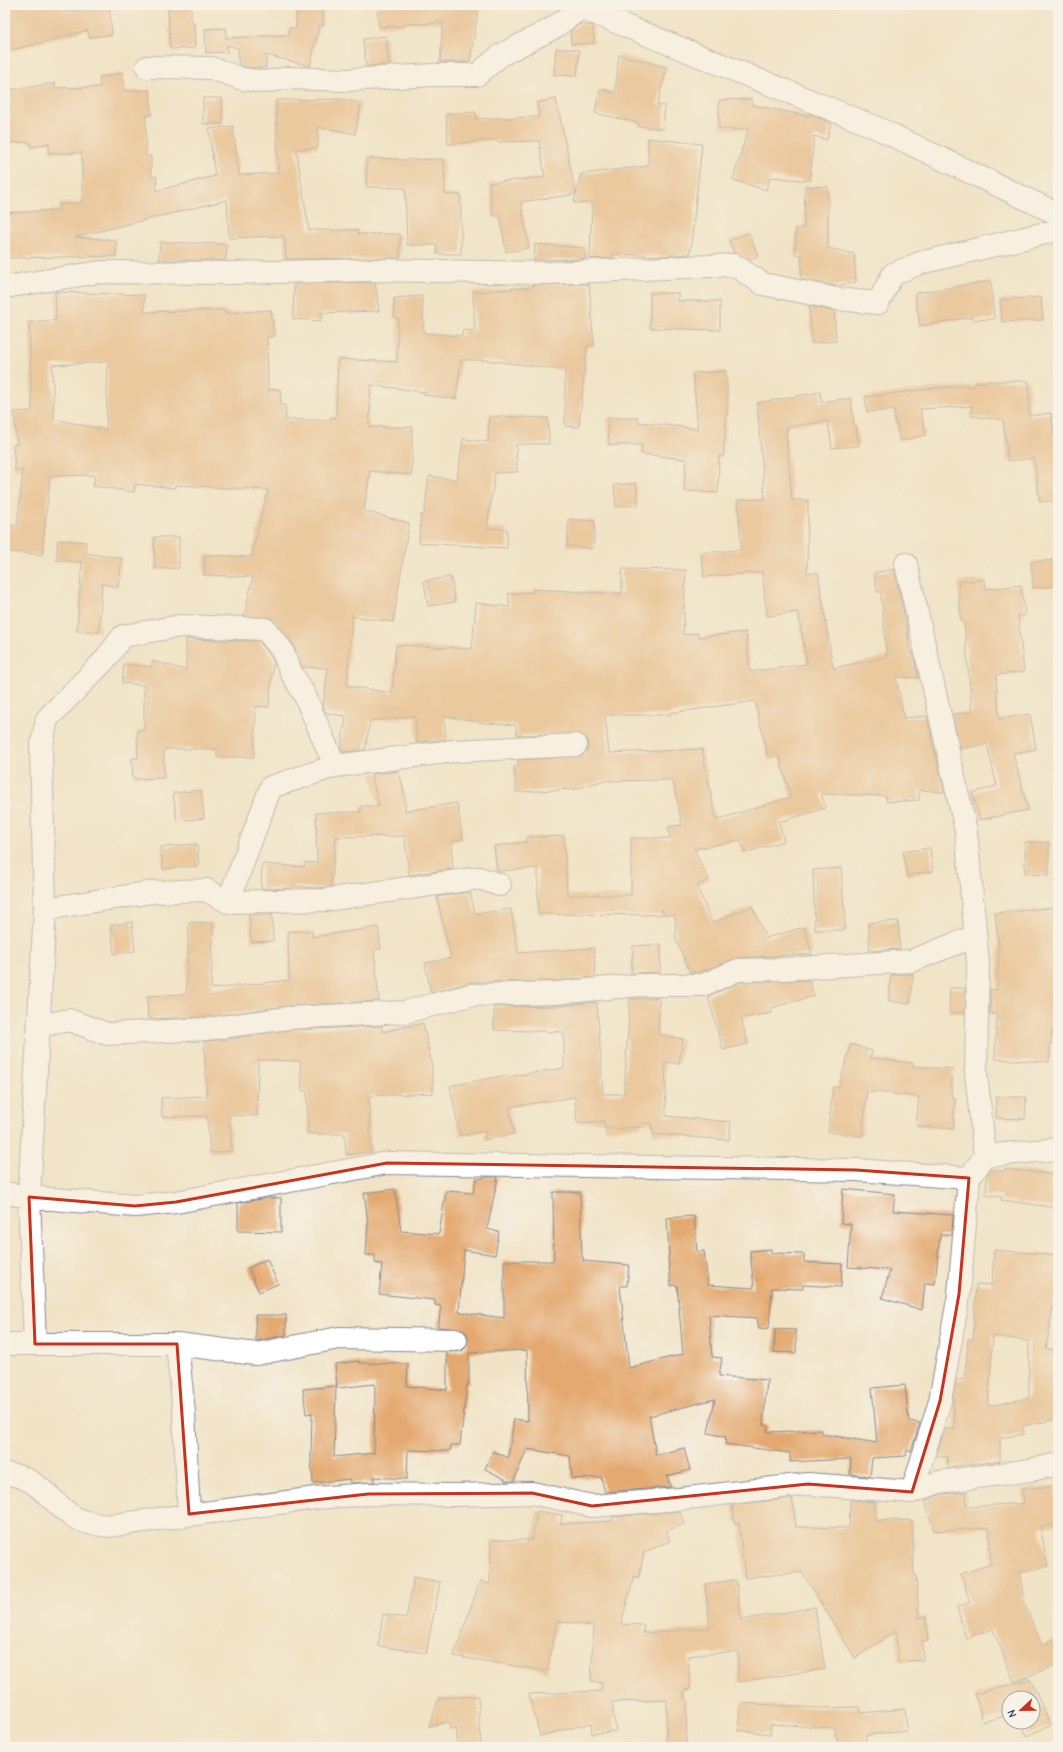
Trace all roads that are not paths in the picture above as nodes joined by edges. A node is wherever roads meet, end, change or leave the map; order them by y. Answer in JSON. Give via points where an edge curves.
{"nodes":[{"id":1,"x":577,"y":6,"type":"edge"},
{"id":2,"x":147,"y":67,"type":"dead end"},
{"id":3,"x":1058,"y":214,"type":"edge"},
{"id":4,"x":1058,"y":230,"type":"edge"},
{"id":5,"x":5,"y":287,"type":"edge"},
{"id":6,"x":906,"y":564,"type":"dead end"},
{"id":7,"x":576,"y":745,"type":"dead end"},
{"id":8,"x":335,"y":766,"type":"junction"},
{"id":9,"x":500,"y":885,"type":"dead end"},
{"id":10,"x":228,"y":902,"type":"junction"},
{"id":11,"x":45,"y":909,"type":"junction"},
{"id":12,"x":975,"y":936,"type":"junction"},
{"id":13,"x":39,"y":1026,"type":"junction"},
{"id":14,"x":1058,"y":1149,"type":"edge"},
{"id":15,"x":985,"y":1156,"type":"junction"},
{"id":16,"x":969,"y":1178,"type":"junction"},
{"id":17,"x":5,"y":1194,"type":"edge"},
{"id":18,"x":29,"y":1197,"type":"junction"},
{"id":19,"x":456,"y":1340,"type":"dead end"},
{"id":20,"x":5,"y":1344,"type":"edge"},
{"id":21,"x":35,"y":1344,"type":"junction"},
{"id":22,"x":177,"y":1344,"type":"junction"},
{"id":23,"x":1058,"y":1464,"type":"edge"},
{"id":24,"x":5,"y":1474,"type":"edge"},
{"id":25,"x":912,"y":1492,"type":"junction"},
{"id":26,"x":189,"y":1514,"type":"junction"}],
"edges":[{"from":1,"to":2,"type":"street","via":[[555,27],[501,55],[477,75],[347,80],[288,78],[265,82],[244,79],[211,68]]},
{"from":1,"to":3,"type":"street","via":[[875,127]]},
{"from":4,"to":5,"type":"street","via":[[920,263],[893,274],[878,303],[837,299],[763,284],[734,265],[551,273],[375,270],[100,272]]},
{"from":6,"to":12,"type":"street","via":[[966,831]]},
{"from":7,"to":8,"type":"street","via":[[454,751]]},
{"from":8,"to":10,"type":"street","via":[[271,787]]},
{"from":8,"to":11,"type":"street","via":[[282,650],[265,629],[180,626],[123,636],[104,661],[47,719],[41,749]]},
{"from":9,"to":10,"type":"street","via":[[479,878],[325,900]]},
{"from":10,"to":11,"type":"street","via":[[206,890],[153,892]]},
{"from":11,"to":13,"type":"street"},
{"from":12,"to":13,"type":"street","via":[[911,961],[738,970],[703,985],[640,985],[556,993],[471,995],[405,1012],[288,1018],[207,1029],[107,1034],[70,1020]]},
{"from":12,"to":15,"type":"street","via":[[978,963],[976,1072]]},
{"from":13,"to":18,"type":"street"},
{"from":14,"to":15,"type":"street"},
{"from":15,"to":16,"type":"street"},
{"from":16,"to":18,"type":"street","via":[[856,1170],[387,1163],[176,1202],[134,1206]]},
{"from":16,"to":25,"type":"street","via":[[959,1294],[940,1401]]},
{"from":17,"to":18,"type":"street"},
{"from":18,"to":21,"type":"street"},
{"from":19,"to":22,"type":"street","via":[[339,1338],[256,1354]]},
{"from":20,"to":21,"type":"street"},
{"from":21,"to":22,"type":"street"},
{"from":22,"to":26,"type":"street","via":[[184,1413]]},
{"from":23,"to":25,"type":"street","via":[[939,1482]]},
{"from":24,"to":26,"type":"street","via":[[26,1478],[43,1489],[72,1516],[88,1523],[108,1526]]},
{"from":25,"to":26,"type":"street","via":[[808,1484],[592,1506],[532,1492],[454,1495],[368,1494]]}]}
